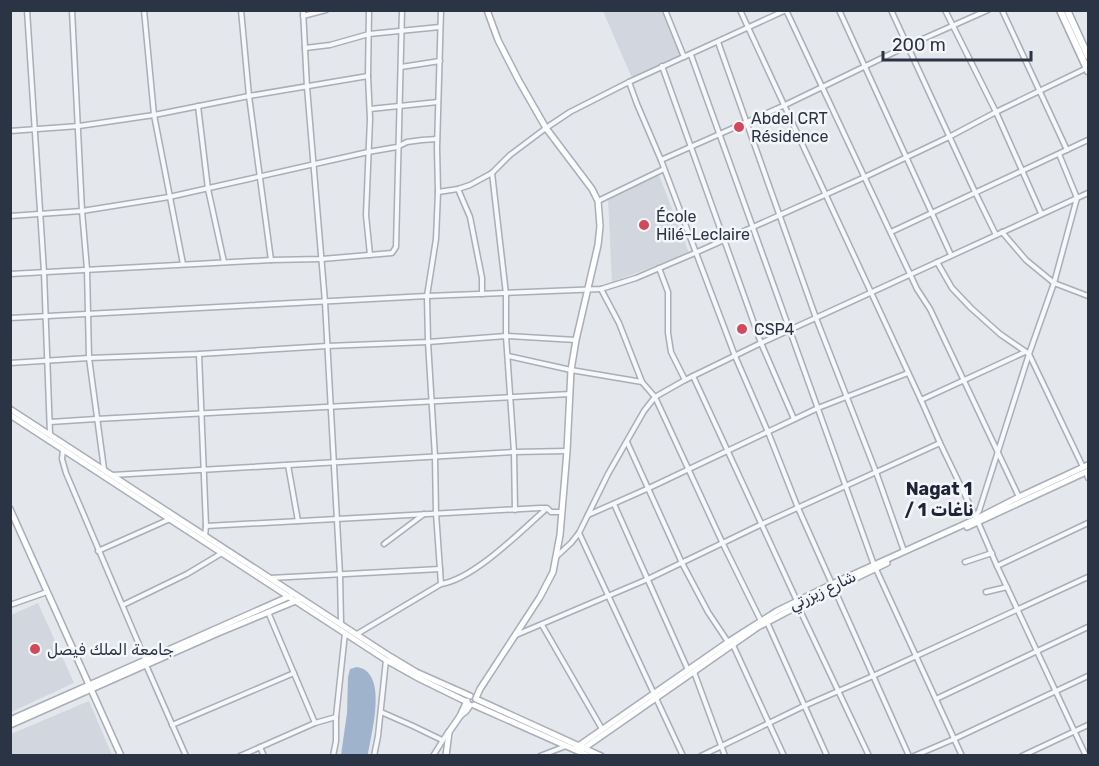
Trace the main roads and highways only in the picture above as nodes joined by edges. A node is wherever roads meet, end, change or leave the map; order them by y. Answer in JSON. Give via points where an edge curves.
{"nodes":[{"id":1,"x":1060,"y":10,"type":"edge"},
{"id":2,"x":1067,"y":10,"type":"edge"},
{"id":3,"x":1089,"y":57,"type":"edge"},
{"id":4,"x":1088,"y":70,"type":"edge"}],
"edges":[{"from":1,"to":4,"type":"main road"},
{"from":2,"to":3,"type":"main road"}]}
